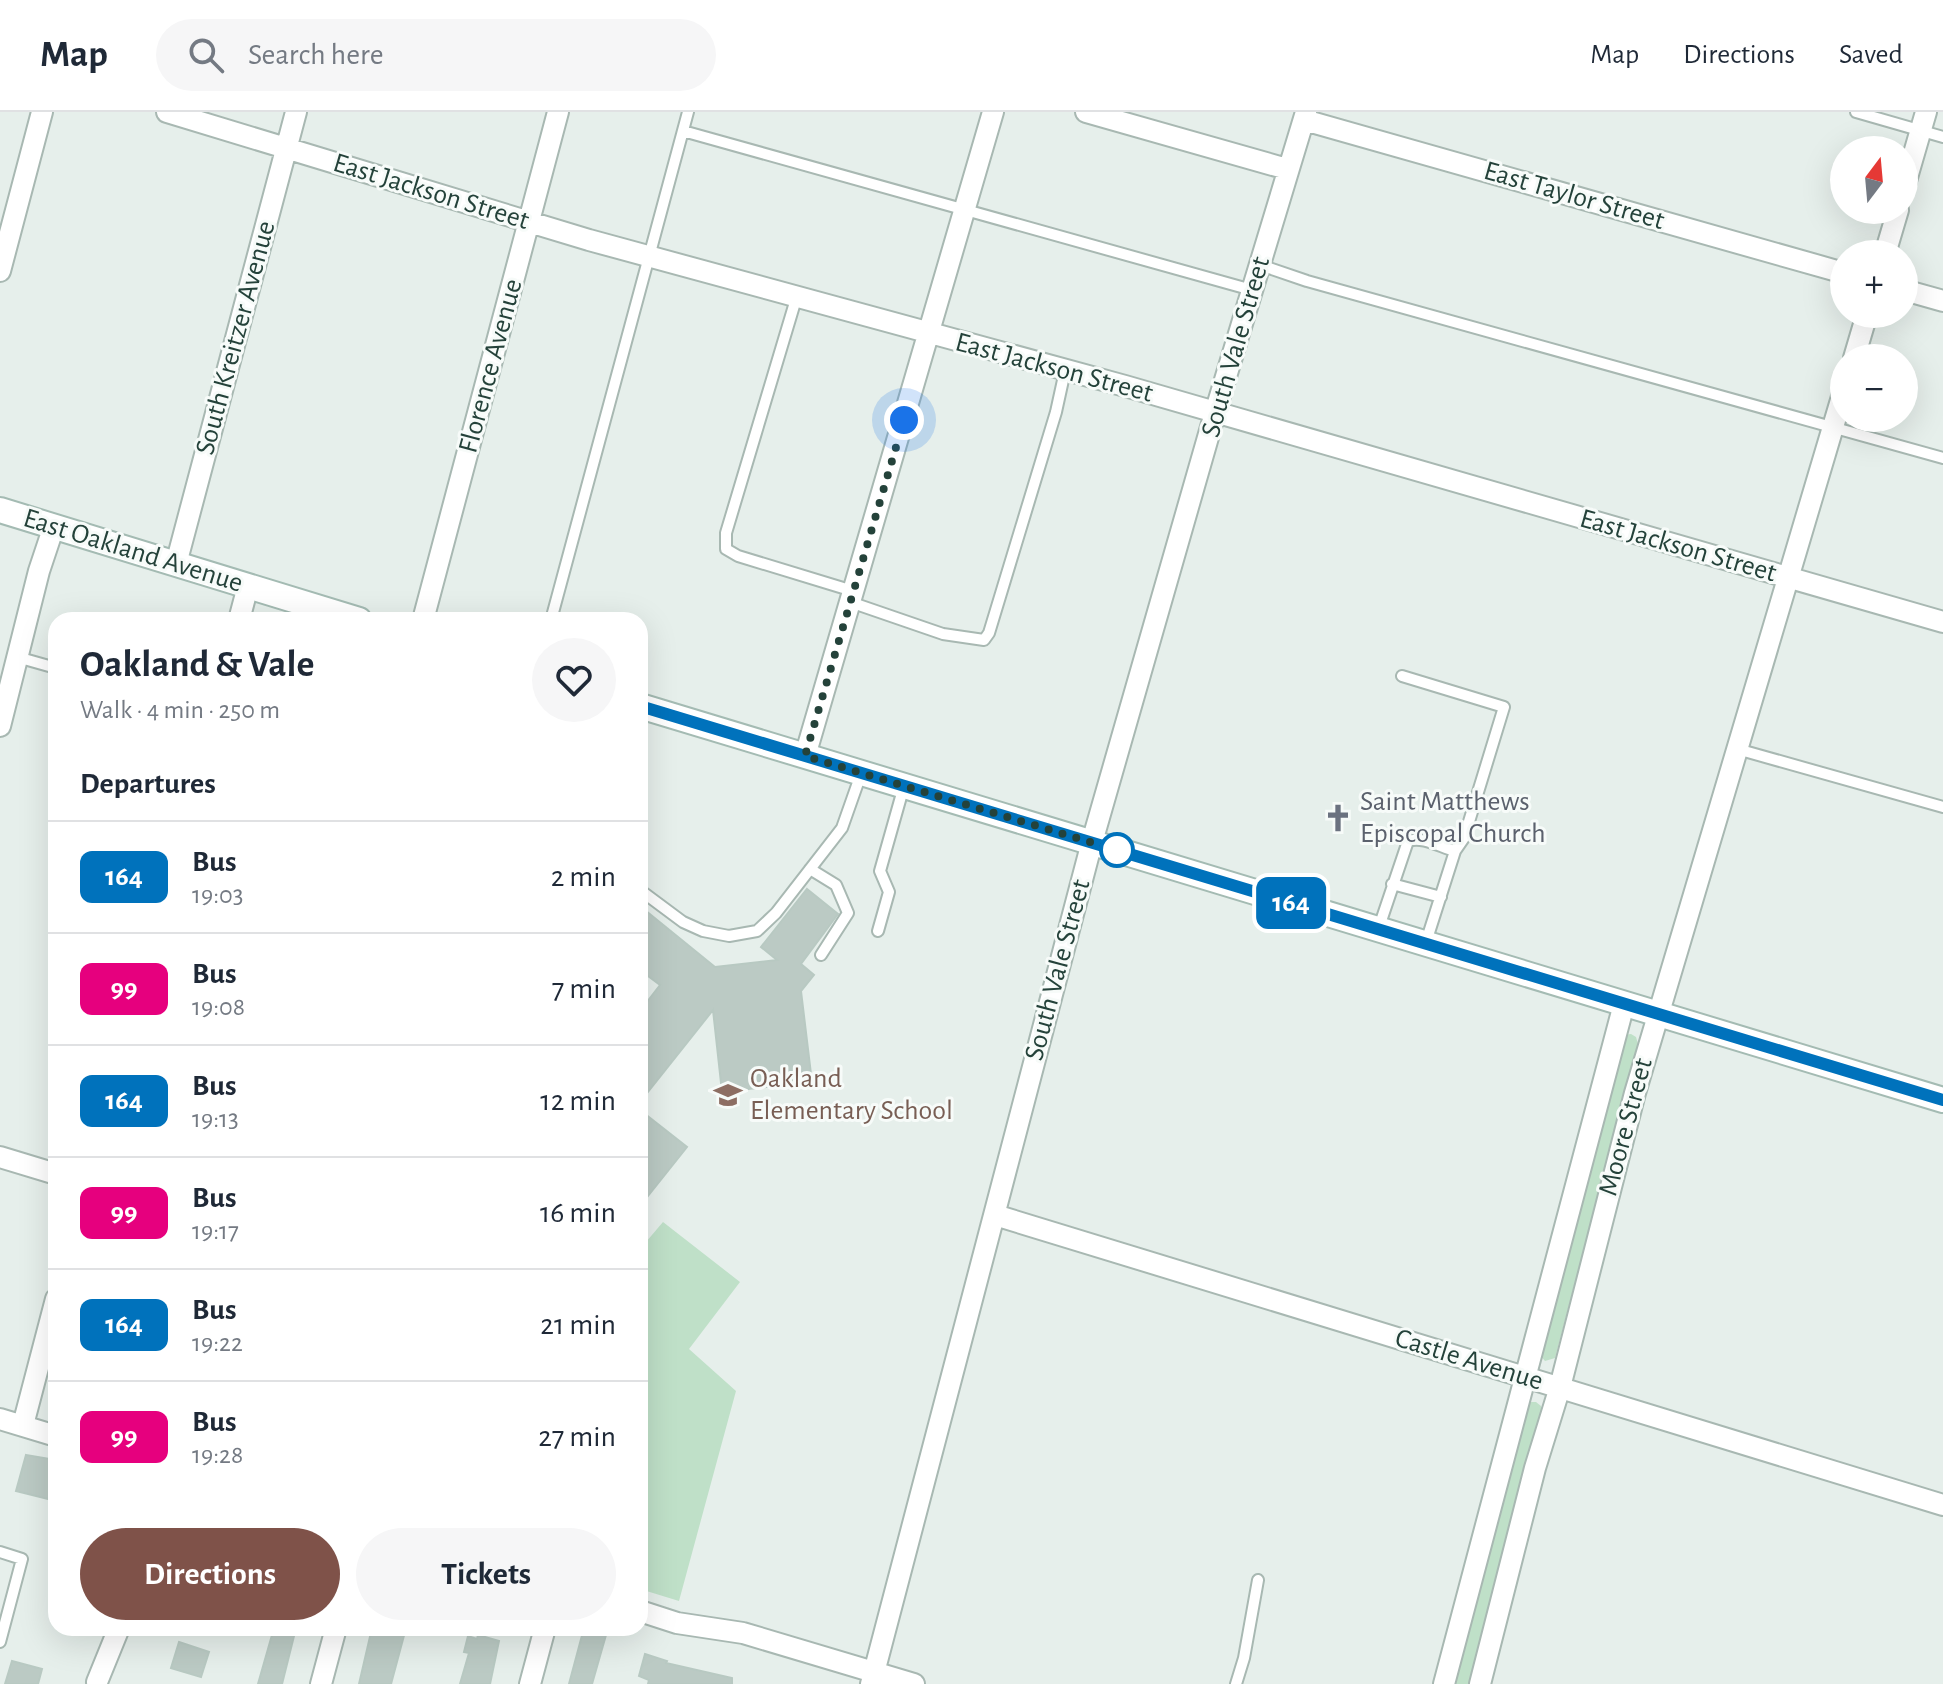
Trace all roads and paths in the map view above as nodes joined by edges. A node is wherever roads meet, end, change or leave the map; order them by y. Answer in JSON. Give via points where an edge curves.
{"nodes":[{"id":1,"x":42,"y":112,"type":"edge"},
{"id":2,"x":167,"y":112,"type":"edge"},
{"id":3,"x":296,"y":112,"type":"edge"},
{"id":4,"x":558,"y":112,"type":"edge"},
{"id":5,"x":688,"y":112,"type":"edge"},
{"id":6,"x":993,"y":112,"type":"edge"},
{"id":7,"x":1086,"y":112,"type":"edge"},
{"id":8,"x":1856,"y":112,"type":"edge"},
{"id":9,"x":1305,"y":116,"type":"edge"},
{"id":10,"x":1924,"y":121,"type":"edge"},
{"id":11,"x":683,"y":131,"type":"junction"},
{"id":12,"x":1943,"y":137,"type":"edge"},
{"id":13,"x":1918,"y":141,"type":"edge"},
{"id":14,"x":286,"y":148,"type":"junction"},
{"id":15,"x":1287,"y":169,"type":"junction"},
{"id":16,"x":965,"y":210,"type":"junction"},
{"id":17,"x":528,"y":221,"type":"junction"},
{"id":18,"x":649,"y":257,"type":"junction"},
{"id":19,"x":1260,"y":265,"type":"junction"},
{"id":20,"x":1830,"y":269,"type":"edge"},
{"id":21,"x":0,"y":271,"type":"edge"},
{"id":22,"x":1252,"y":290,"type":"junction"},
{"id":23,"x":1918,"y":294,"type":"edge"},
{"id":24,"x":796,"y":299,"type":"junction"},
{"id":25,"x":1943,"y":301,"type":"edge"},
{"id":26,"x":929,"y":334,"type":"junction"},
{"id":27,"x":1065,"y":371,"type":"junction"},
{"id":28,"x":1215,"y":413,"type":"junction"},
{"id":29,"x":1830,"y":425,"type":"edge"},
{"id":30,"x":1831,"y":432,"type":"edge"},
{"id":31,"x":1854,"y":432,"type":"edge"},
{"id":32,"x":1943,"y":458,"type":"edge"},
{"id":33,"x":0,"y":510,"type":"edge"},
{"id":34,"x":54,"y":526,"type":"junction"},
{"id":35,"x":176,"y":564,"type":"junction"},
{"id":36,"x":1787,"y":578,"type":"junction"},
{"id":37,"x":248,"y":586,"type":"junction"},
{"id":38,"x":852,"y":596,"type":"junction"},
{"id":39,"x":241,"y":612,"type":"edge"},
{"id":40,"x":333,"y":612,"type":"edge"},
{"id":41,"x":425,"y":612,"type":"edge"},
{"id":42,"x":553,"y":612,"type":"edge"},
{"id":43,"x":1943,"y":622,"type":"edge"},
{"id":44,"x":17,"y":657,"type":"junction"},
{"id":45,"x":48,"y":666,"type":"edge"},
{"id":46,"x":1402,"y":676,"type":"dead end"},
{"id":47,"x":648,"y":708,"type":"edge"},
{"id":48,"x":0,"y":726,"type":"edge"},
{"id":49,"x":1737,"y":749,"type":"junction"},
{"id":50,"x":805,"y":756,"type":"junction"},
{"id":51,"x":861,"y":773,"type":"junction"},
{"id":52,"x":904,"y":786,"type":"junction"},
{"id":53,"x":1943,"y":807,"type":"edge"},
{"id":54,"x":1092,"y":842,"type":"junction"},
{"id":55,"x":1455,"y":851,"type":"junction"},
{"id":56,"x":810,"y":869,"type":"junction"},
{"id":57,"x":1392,"y":884,"type":"junction"},
{"id":58,"x":648,"y":896,"type":"edge"},
{"id":59,"x":1441,"y":897,"type":"junction"},
{"id":60,"x":1378,"y":930,"type":"junction"},
{"id":61,"x":878,"y":931,"type":"dead end"},
{"id":62,"x":1426,"y":944,"type":"junction"},
{"id":63,"x":821,"y":955,"type":"dead end"},
{"id":64,"x":1624,"y":1004,"type":"junction"},
{"id":65,"x":1657,"y":1014,"type":"junction"},
{"id":66,"x":1943,"y":1100,"type":"edge"},
{"id":67,"x":0,"y":1157,"type":"edge"},
{"id":68,"x":48,"y":1172,"type":"edge"},
{"id":69,"x":995,"y":1215,"type":"junction"},
{"id":70,"x":48,"y":1330,"type":"edge"},
{"id":71,"x":1525,"y":1376,"type":"junction"},
{"id":72,"x":1560,"y":1387,"type":"junction"},
{"id":73,"x":0,"y":1419,"type":"edge"},
{"id":74,"x":23,"y":1425,"type":"junction"},
{"id":75,"x":48,"y":1433,"type":"edge"},
{"id":76,"x":1943,"y":1505,"type":"edge"},
{"id":77,"x":0,"y":1552,"type":"edge"},
{"id":78,"x":1258,"y":1580,"type":"dead end"},
{"id":79,"x":648,"y":1614,"type":"edge"},
{"id":80,"x":116,"y":1636,"type":"edge"},
{"id":81,"x":334,"y":1636,"type":"edge"},
{"id":82,"x":543,"y":1636,"type":"edge"},
{"id":83,"x":0,"y":1642,"type":"edge"},
{"id":84,"x":872,"y":1678,"type":"edge"},
{"id":85,"x":97,"y":1682,"type":"edge"},
{"id":86,"x":321,"y":1684,"type":"edge"},
{"id":87,"x":530,"y":1684,"type":"edge"},
{"id":88,"x":914,"y":1684,"type":"edge"},
{"id":89,"x":1236,"y":1684,"type":"edge"},
{"id":90,"x":1444,"y":1684,"type":"edge"},
{"id":91,"x":1480,"y":1684,"type":"edge"}],
"edges":[{"from":1,"to":21,"type":"street"},
{"from":2,"to":14,"type":"street","name":"East Jackson Street"},
{"from":3,"to":14,"type":"street","name":"South Kreitzer Avenue"},
{"from":4,"to":17,"type":"street","name":"Florence Avenue"},
{"from":5,"to":11,"type":"lane"},
{"from":6,"to":16,"type":"street"},
{"from":7,"to":15,"type":"street"},
{"from":8,"to":10,"type":"lane"},
{"from":9,"to":15,"type":"street","name":"South Vale Street"},
{"from":9,"to":20,"type":"street","name":"East Taylor Street"},
{"from":10,"to":12,"type":"lane"},
{"from":10,"to":13,"type":"street"},
{"from":11,"to":16,"type":"lane"},
{"from":11,"to":18,"type":"lane"},
{"from":14,"to":17,"type":"street","name":"East Jackson Street"},
{"from":14,"to":35,"type":"street","name":"South Kreitzer Avenue"},
{"from":15,"to":19,"type":"street","name":"South Vale Street"},
{"from":16,"to":22,"type":"lane"},
{"from":16,"to":26,"type":"street"},
{"from":17,"to":18,"type":"street","name":"East Jackson Street"},
{"from":17,"to":41,"type":"street","name":"Florence Avenue"},
{"from":18,"to":24,"type":"street","name":"East Jackson Street"},
{"from":18,"to":42,"type":"lane"},
{"from":19,"to":22,"type":"street","name":"South Vale Street"},
{"from":19,"to":29,"type":"lane"},
{"from":22,"to":28,"type":"street","name":"South Vale Street"},
{"from":23,"to":25,"type":"street"},
{"from":24,"to":26,"type":"street","name":"East Jackson Street"},
{"from":24,"to":38,"type":"lane","via":[[730,518],[726,549]]},
{"from":26,"to":27,"type":"street","name":"East Jackson Street"},
{"from":26,"to":38,"type":"street"},
{"from":27,"to":28,"type":"street","name":"East Jackson Street"},
{"from":27,"to":38,"type":"lane","via":[[1014,555],[984,640],[943,634]]},
{"from":28,"to":36,"type":"street","name":"East Jackson Street"},
{"from":28,"to":54,"type":"street","name":"South Vale Street"},
{"from":30,"to":36,"type":"street","name":"Moore Street"},
{"from":31,"to":32,"type":"lane"},
{"from":33,"to":34,"type":"main road","name":"East Oakland Avenue"},
{"from":34,"to":35,"type":"main road","name":"East Oakland Avenue"},
{"from":34,"to":44,"type":"street"},
{"from":35,"to":37,"type":"main road","name":"East Oakland Avenue"},
{"from":36,"to":43,"type":"street","name":"East Jackson Street"},
{"from":36,"to":49,"type":"street","name":"Moore Street"},
{"from":37,"to":39,"type":"street"},
{"from":37,"to":40,"type":"main road","name":"East Oakland Avenue"},
{"from":38,"to":50,"type":"street"},
{"from":44,"to":45,"type":"lane"},
{"from":44,"to":48,"type":"street"},
{"from":46,"to":55,"type":"lane","via":[[1504,707],[1464,838]]},
{"from":47,"to":50,"type":"main road"},
{"from":49,"to":53,"type":"lane"},
{"from":49,"to":65,"type":"street","name":"Moore Street"},
{"from":50,"to":51,"type":"main road"},
{"from":51,"to":52,"type":"main road"},
{"from":51,"to":56,"type":"lane","via":[[842,828]]},
{"from":52,"to":54,"type":"main road"},
{"from":52,"to":61,"type":"lane","via":[[880,871],[889,892]]},
{"from":54,"to":60,"type":"main road"},
{"from":54,"to":69,"type":"street","name":"South Vale Street"},
{"from":55,"to":57,"type":"lane","via":[[1413,838]]},
{"from":55,"to":59,"type":"lane"},
{"from":56,"to":58,"type":"lane","via":[[765,925],[743,935],[691,926]]},
{"from":56,"to":63,"type":"lane","via":[[836,885],[848,913]]},
{"from":57,"to":59,"type":"lane"},
{"from":57,"to":60,"type":"lane"},
{"from":59,"to":62,"type":"lane"},
{"from":60,"to":62,"type":"main road"},
{"from":62,"to":64,"type":"main road"},
{"from":64,"to":65,"type":"main road"},
{"from":64,"to":71,"type":"street","name":"Moore Street"},
{"from":65,"to":66,"type":"main road"},
{"from":65,"to":72,"type":"street","name":"Moore Street"},
{"from":67,"to":68,"type":"street"},
{"from":69,"to":71,"type":"street","name":"Castle Avenue"},
{"from":69,"to":84,"type":"street","name":"South Vale Street"},
{"from":70,"to":74,"type":"street"},
{"from":71,"to":72,"type":"street","name":"Castle Avenue"},
{"from":71,"to":90,"type":"street","name":"Moore Street"},
{"from":72,"to":76,"type":"street","name":"Castle Avenue"},
{"from":72,"to":91,"type":"street","name":"Moore Street"},
{"from":73,"to":74,"type":"street"},
{"from":74,"to":75,"type":"street"},
{"from":77,"to":83,"type":"lane","via":[[22,1559]]},
{"from":78,"to":89,"type":"lane"},
{"from":79,"to":84,"type":"street","via":[[743,1633]]},
{"from":80,"to":85,"type":"street"},
{"from":81,"to":86,"type":"street"},
{"from":82,"to":87,"type":"street"},
{"from":84,"to":88,"type":"street"}]}
